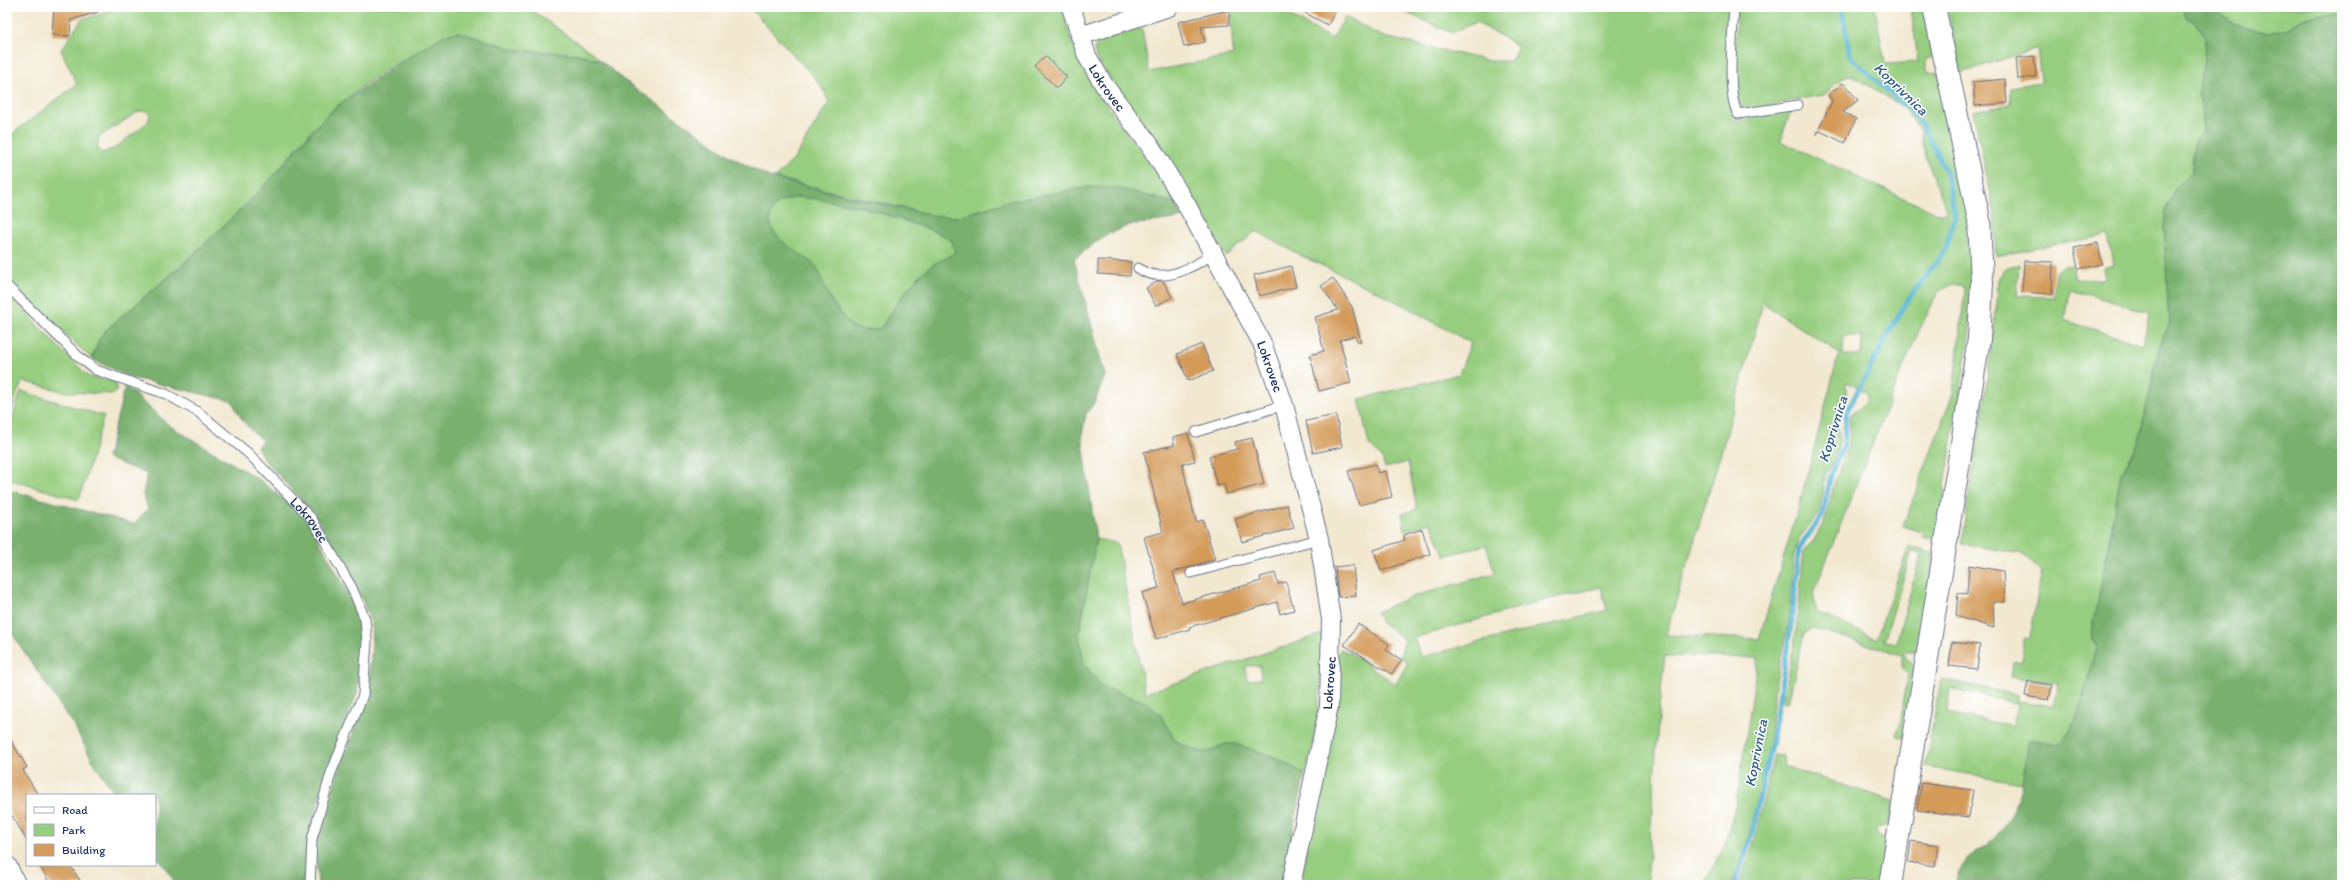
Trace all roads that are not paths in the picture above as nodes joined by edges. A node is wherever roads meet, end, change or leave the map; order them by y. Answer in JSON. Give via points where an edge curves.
{"nodes":[{"id":1,"x":1071,"y":7,"type":"edge"},
{"id":2,"x":1169,"y":7,"type":"edge"},
{"id":3,"x":1734,"y":7,"type":"edge"},
{"id":4,"x":1934,"y":7,"type":"edge"},
{"id":5,"x":1080,"y":36,"type":"junction"},
{"id":6,"x":1798,"y":105,"type":"dead end"},
{"id":7,"x":1214,"y":254,"type":"junction"},
{"id":8,"x":1138,"y":268,"type":"dead end"},
{"id":9,"x":7,"y":286,"type":"edge"},
{"id":10,"x":1284,"y":405,"type":"junction"},
{"id":11,"x":1196,"y":432,"type":"dead end"},
{"id":12,"x":1319,"y":539,"type":"junction"},
{"id":13,"x":1191,"y":573,"type":"dead end"},
{"id":14,"x":7,"y":865,"type":"edge"},
{"id":15,"x":17,"y":885,"type":"edge"},
{"id":16,"x":310,"y":885,"type":"edge"},
{"id":17,"x":1291,"y":885,"type":"edge"},
{"id":18,"x":1890,"y":885,"type":"edge"}],
"edges":[{"from":1,"to":5,"type":"street","name":"Lokrovec"},
{"from":2,"to":5,"type":"street"},
{"from":3,"to":6,"type":"lane","via":[[1732,98],[1738,114]]},
{"from":4,"to":18,"type":"street","via":[[1979,220],[1982,282],[1979,338]]},
{"from":5,"to":7,"type":"street","name":"Lokrovec","via":[[1087,56],[1104,85],[1149,144]]},
{"from":7,"to":8,"type":"lane","via":[[1174,274],[1158,276]]},
{"from":7,"to":10,"type":"street","name":"Lokrovec","via":[[1262,343]]},
{"from":9,"to":16,"type":"lane","name":"Lokrovec","via":[[80,358],[96,370],[166,394],[198,412],[248,452],[312,519],[352,588],[365,619],[367,642],[363,694],[331,773],[312,839]]},
{"from":10,"to":11,"type":"lane"},
{"from":10,"to":12,"type":"street","name":"Lokrovec"},
{"from":12,"to":13,"type":"lane"},
{"from":12,"to":17,"type":"street","name":"Lokrovec","via":[[1331,620],[1329,706]]},
{"from":14,"to":15,"type":"street"}]}
